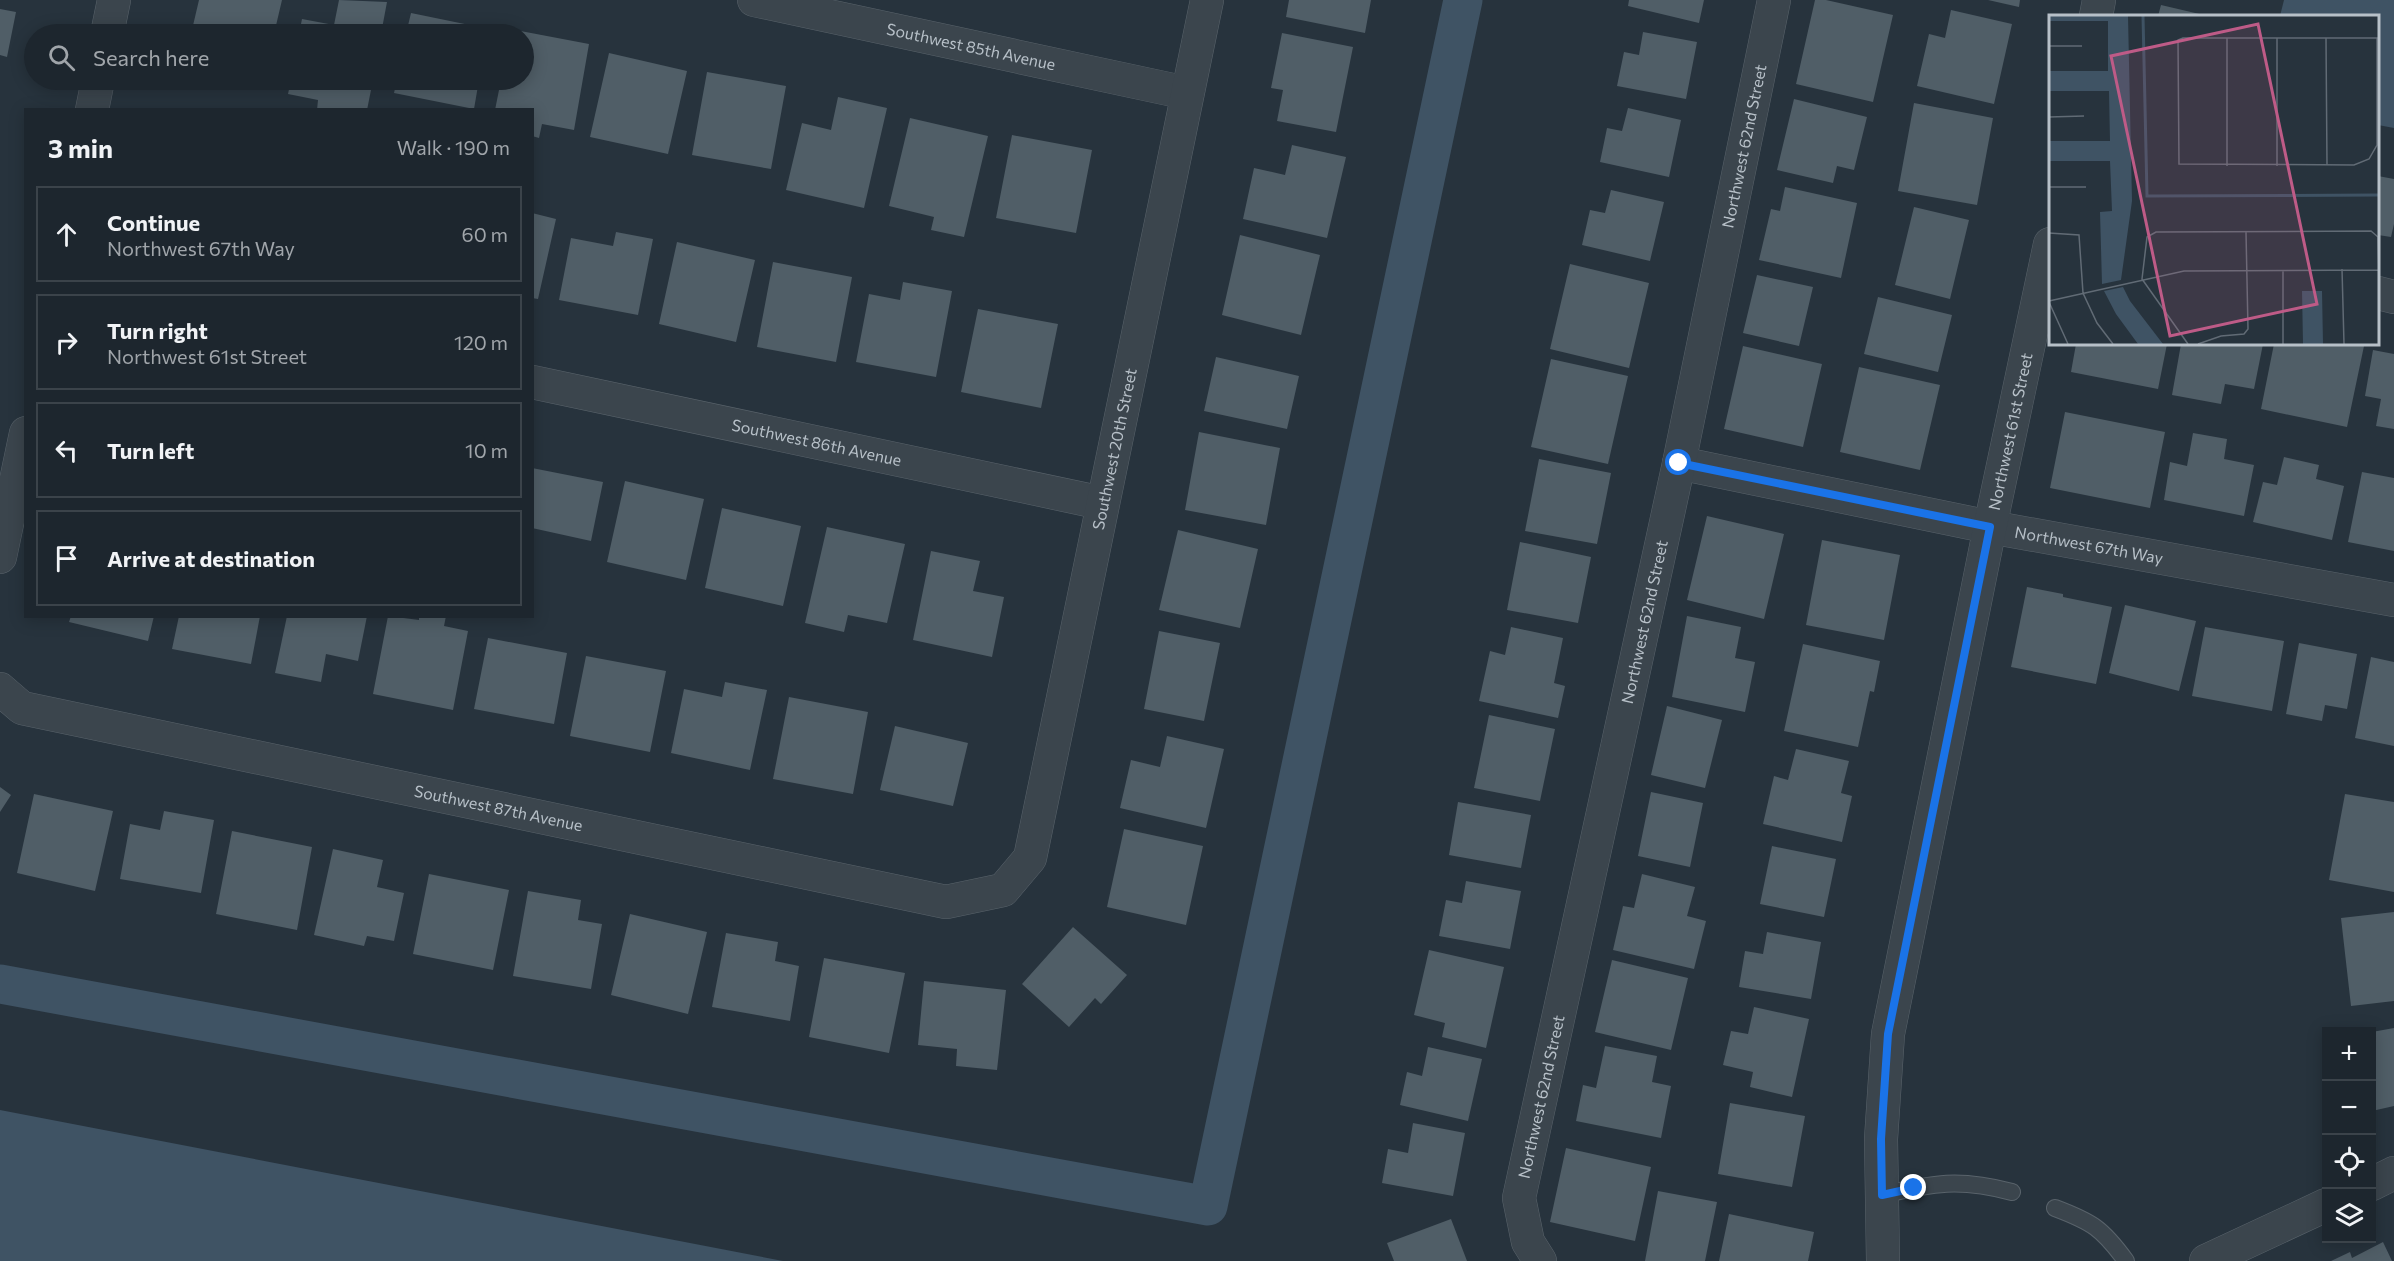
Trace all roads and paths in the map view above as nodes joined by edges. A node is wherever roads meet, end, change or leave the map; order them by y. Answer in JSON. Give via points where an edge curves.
{"nodes":[{"id":1,"x":114,"y":0,"type":"edge"},
{"id":2,"x":754,"y":0,"type":"edge"},
{"id":3,"x":1207,"y":0,"type":"edge"},
{"id":4,"x":1774,"y":0,"type":"edge"},
{"id":5,"x":2099,"y":0,"type":"edge"},
{"id":6,"x":2096,"y":15,"type":"edge"},
{"id":7,"x":109,"y":24,"type":"edge"},
{"id":8,"x":96,"y":90,"type":"edge"},
{"id":9,"x":1188,"y":93,"type":"junction"},
{"id":10,"x":92,"y":108,"type":"edge"},
{"id":11,"x":2049,"y":249,"type":"edge"},
{"id":12,"x":2379,"y":293,"type":"edge"},
{"id":13,"x":2394,"y":297,"type":"edge"},
{"id":14,"x":534,"y":382,"type":"edge"},
{"id":15,"x":24,"y":443,"type":"edge"},
{"id":16,"x":1679,"y":463,"type":"junction"},
{"id":17,"x":1102,"y":503,"type":"junction"},
{"id":18,"x":1990,"y":527,"type":"junction"},
{"id":19,"x":0,"y":557,"type":"edge"},
{"id":20,"x":2394,"y":600,"type":"edge"},
{"id":21,"x":0,"y":689,"type":"edge"},
{"id":22,"x":1003,"y":890,"type":"joint"},
{"id":23,"x":2394,"y":1173,"type":"edge"},
{"id":24,"x":2376,"y":1182,"type":"edge"},
{"id":25,"x":2012,"y":1191,"type":"dead end"},
{"id":26,"x":1882,"y":1195,"type":"junction"},
{"id":27,"x":2322,"y":1207,"type":"edge"},
{"id":28,"x":2055,"y":1208,"type":"dead end"},
{"id":29,"x":1534,"y":1252,"type":"edge"},
{"id":30,"x":1883,"y":1261,"type":"edge"},
{"id":31,"x":2126,"y":1261,"type":"edge"},
{"id":32,"x":2206,"y":1261,"type":"edge"}],
"edges":[{"from":1,"to":7,"type":"street"},
{"from":2,"to":9,"type":"street","name":"Southwest 85th Avenue"},
{"from":3,"to":9,"type":"street","name":"Southwest 20th Street"},
{"from":4,"to":16,"type":"street","name":"Northwest 62nd Street"},
{"from":5,"to":6,"type":"street"},
{"from":8,"to":10,"type":"street"},
{"from":9,"to":17,"type":"street","name":"Southwest 20th Street"},
{"from":11,"to":18,"type":"street","name":"Northwest 61st Street"},
{"from":12,"to":13,"type":"street"},
{"from":14,"to":17,"type":"street","name":"Southwest 86th Avenue"},
{"from":15,"to":19,"type":"street"},
{"from":16,"to":18,"type":"street","name":"Northwest 67th Way"},
{"from":16,"to":29,"type":"street","name":"Northwest 62nd Street","via":[[1519,1198]]},
{"from":17,"to":22,"type":"street","name":"Southwest 20th Street","via":[[1030,858]]},
{"from":18,"to":20,"type":"street","name":"Northwest 67th Way"},
{"from":18,"to":26,"type":"street","name":"Northwest 61st Street","via":[[1888,1034],[1881,1139]]},
{"from":21,"to":22,"type":"street","name":"Southwest 87th Avenue","via":[[22,708],[946,902]]},
{"from":23,"to":24,"type":"street"},
{"from":25,"to":26,"type":"lane","via":[[1946,1182]]},
{"from":26,"to":30,"type":"street","name":"Northwest 61st Street"},
{"from":27,"to":32,"type":"street"},
{"from":28,"to":31,"type":"lane","via":[[2089,1221]]}]}
